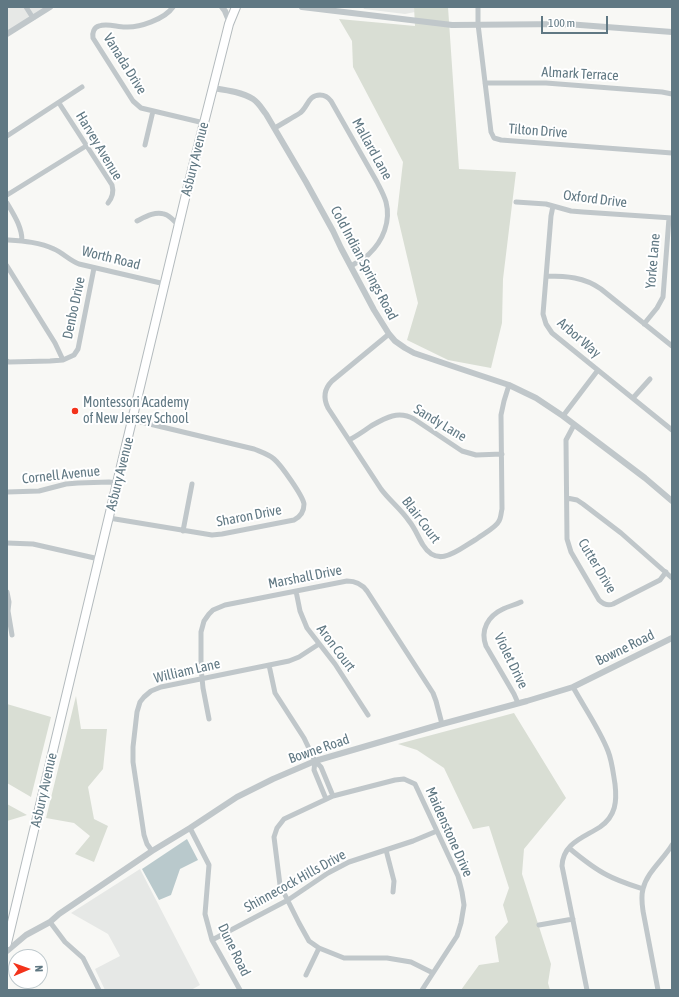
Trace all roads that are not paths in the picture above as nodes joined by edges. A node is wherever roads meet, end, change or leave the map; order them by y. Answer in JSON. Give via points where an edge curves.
{"nodes":[{"id":1,"x":26,"y":7,"type":"edge"},
{"id":2,"x":50,"y":7,"type":"edge"},
{"id":3,"x":173,"y":7,"type":"edge"},
{"id":4,"x":222,"y":7,"type":"edge"},
{"id":5,"x":236,"y":7,"type":"edge"},
{"id":6,"x":302,"y":7,"type":"edge"},
{"id":7,"x":478,"y":7,"type":"edge"},
{"id":8,"x":33,"y":18,"type":"junction"},
{"id":9,"x":230,"y":23,"type":"junction"},
{"id":10,"x":478,"y":24,"type":"junction"},
{"id":11,"x":672,"y":32,"type":"edge"},
{"id":12,"x":7,"y":34,"type":"edge"},
{"id":13,"x":485,"y":83,"type":"junction"},
{"id":14,"x":82,"y":88,"type":"dead end"},
{"id":15,"x":213,"y":88,"type":"junction"},
{"id":16,"x":672,"y":94,"type":"edge"},
{"id":17,"x":59,"y":103,"type":"junction"},
{"id":18,"x":154,"y":111,"type":"junction"},
{"id":19,"x":204,"y":123,"type":"junction"},
{"id":20,"x":275,"y":128,"type":"junction"},
{"id":21,"x":7,"y":136,"type":"edge"},
{"id":22,"x":145,"y":145,"type":"dead end"},
{"id":23,"x":86,"y":146,"type":"junction"},
{"id":24,"x":672,"y":153,"type":"edge"},
{"id":25,"x":7,"y":195,"type":"edge"},
{"id":26,"x":516,"y":202,"type":"dead end"},
{"id":27,"x":7,"y":203,"type":"edge"},
{"id":28,"x":108,"y":203,"type":"dead end"},
{"id":29,"x":553,"y":206,"type":"junction"},
{"id":30,"x":671,"y":218,"type":"edge"},
{"id":31,"x":136,"y":221,"type":"dead end"},
{"id":32,"x":179,"y":226,"type":"junction"},
{"id":33,"x":7,"y":240,"type":"edge"},
{"id":34,"x":22,"y":241,"type":"junction"},
{"id":35,"x":7,"y":266,"type":"edge"},
{"id":36,"x":351,"y":266,"type":"junction"},
{"id":37,"x":94,"y":268,"type":"junction"},
{"id":38,"x":547,"y":276,"type":"junction"},
{"id":39,"x":165,"y":284,"type":"junction"},
{"id":40,"x":644,"y":324,"type":"junction"},
{"id":41,"x":388,"y":334,"type":"junction"},
{"id":42,"x":672,"y":346,"type":"edge"},
{"id":43,"x":63,"y":360,"type":"junction"},
{"id":44,"x":7,"y":361,"type":"edge"},
{"id":45,"x":598,"y":370,"type":"junction"},
{"id":46,"x":650,"y":379,"type":"dead end"},
{"id":47,"x":509,"y":385,"type":"junction"},
{"id":48,"x":634,"y":398,"type":"junction"},
{"id":49,"x":563,"y":416,"type":"junction"},
{"id":50,"x":133,"y":420,"type":"junction"},
{"id":51,"x":574,"y":425,"type":"junction"},
{"id":52,"x":672,"y":430,"type":"edge"},
{"id":53,"x":350,"y":440,"type":"junction"},
{"id":54,"x":502,"y":454,"type":"junction"},
{"id":55,"x":118,"y":483,"type":"junction"},
{"id":56,"x":192,"y":484,"type":"dead end"},
{"id":57,"x":7,"y":492,"type":"edge"},
{"id":58,"x":567,"y":498,"type":"junction"},
{"id":59,"x":672,"y":501,"type":"edge"},
{"id":60,"x":109,"y":518,"type":"junction"},
{"id":61,"x":183,"y":531,"type":"junction"},
{"id":62,"x":7,"y":543,"type":"edge"},
{"id":63,"x":99,"y":559,"type":"junction"},
{"id":64,"x":666,"y":572,"type":"junction"},
{"id":65,"x":672,"y":578,"type":"edge"},
{"id":66,"x":296,"y":591,"type":"junction"},
{"id":67,"x":7,"y":592,"type":"edge"},
{"id":68,"x":521,"y":602,"type":"dead end"},
{"id":69,"x":8,"y":612,"type":"edge"},
{"id":70,"x":12,"y":635,"type":"dead end"},
{"id":71,"x":672,"y":638,"type":"edge"},
{"id":72,"x":319,"y":644,"type":"junction"},
{"id":73,"x":269,"y":665,"type":"junction"},
{"id":74,"x":202,"y":679,"type":"junction"},
{"id":75,"x":573,"y":687,"type":"junction"},
{"id":76,"x":518,"y":703,"type":"junction"},
{"id":77,"x":368,"y":715,"type":"dead end"},
{"id":78,"x":209,"y":719,"type":"dead end"},
{"id":79,"x":442,"y":724,"type":"junction"},
{"id":80,"x":315,"y":761,"type":"junction"},
{"id":81,"x":334,"y":796,"type":"junction"},
{"id":82,"x":326,"y":799,"type":"junction"},
{"id":83,"x":190,"y":828,"type":"junction"},
{"id":84,"x":437,"y":830,"type":"junction"},
{"id":85,"x":672,"y":845,"type":"edge"},
{"id":86,"x":569,"y":848,"type":"junction"},
{"id":87,"x":386,"y":850,"type":"junction"},
{"id":88,"x":152,"y":851,"type":"junction"},
{"id":89,"x":643,"y":889,"type":"junction"},
{"id":90,"x":393,"y":892,"type":"dead end"},
{"id":91,"x":288,"y":900,"type":"junction"},
{"id":92,"x":573,"y":919,"type":"junction"},
{"id":93,"x":50,"y":922,"type":"junction"},
{"id":94,"x":539,"y":925,"type":"dead end"},
{"id":95,"x":212,"y":940,"type":"junction"},
{"id":96,"x":7,"y":943,"type":"edge"},
{"id":97,"x":319,"y":948,"type":"junction"},
{"id":98,"x":7,"y":950,"type":"edge"},
{"id":99,"x":433,"y":973,"type":"junction"},
{"id":100,"x":306,"y":974,"type":"dead end"},
{"id":101,"x":99,"y":990,"type":"edge"},
{"id":102,"x":240,"y":990,"type":"edge"},
{"id":103,"x":422,"y":990,"type":"edge"},
{"id":104,"x":587,"y":990,"type":"edge"},
{"id":105,"x":658,"y":990,"type":"edge"}],
"edges":[{"from":1,"to":8,"type":"street"},
{"from":2,"to":8,"type":"street"},
{"from":3,"to":18,"type":"street","name":"Vanada Drive","via":[[160,18],[140,26],[102,25],[96,27],[93,33],[94,40],[135,104]]},
{"from":4,"to":9,"type":"street"},
{"from":5,"to":9,"type":"main road","name":"Asbury Avenue"},
{"from":6,"to":10,"type":"street","via":[[430,23]]},
{"from":7,"to":10,"type":"street","name":"Tilton Drive"},
{"from":8,"to":12,"type":"street"},
{"from":9,"to":15,"type":"main road","name":"Asbury Avenue"},
{"from":10,"to":11,"type":"street","via":[[567,24]]},
{"from":10,"to":13,"type":"street","name":"Tilton Drive"},
{"from":13,"to":16,"type":"street","name":"Almark Terrace","via":[[546,83]]},
{"from":13,"to":24,"type":"street","name":"Tilton Drive","via":[[494,138]]},
{"from":14,"to":17,"type":"street"},
{"from":15,"to":19,"type":"main road","name":"Asbury Avenue"},
{"from":15,"to":20,"type":"street","name":"Cold Indian Springs Road","via":[[253,99]]},
{"from":17,"to":21,"type":"street"},
{"from":17,"to":23,"type":"street","name":"Harvey Avenue"},
{"from":18,"to":19,"type":"street","name":"Vanada Drive"},
{"from":18,"to":22,"type":"street"},
{"from":19,"to":32,"type":"main road","name":"Asbury Avenue"},
{"from":20,"to":36,"type":"street","name":"Cold Indian Springs Road"},
{"from":20,"to":36,"type":"street","name":"Mallard Lane","via":[[300,112],[313,96],[326,96],[373,175],[386,202],[386,225],[380,242],[368,255]]},
{"from":23,"to":25,"type":"street"},
{"from":23,"to":28,"type":"street","name":"Harvey Avenue","via":[[112,185],[112,195]]},
{"from":26,"to":29,"type":"street","name":"Oxford Drive"},
{"from":27,"to":34,"type":"street","via":[[22,233]]},
{"from":29,"to":30,"type":"street","name":"Oxford Drive","via":[[577,211]]},
{"from":29,"to":38,"type":"street","name":"Arbor Way"},
{"from":30,"to":40,"type":"street","name":"Yorke Lane","via":[[662,297]]},
{"from":31,"to":32,"type":"street","via":[[154,213],[163,213]]},
{"from":32,"to":39,"type":"main road","name":"Asbury Avenue"},
{"from":33,"to":34,"type":"street","name":"Worth Road"},
{"from":34,"to":37,"type":"street","name":"Worth Road","via":[[53,248],[75,262]]},
{"from":35,"to":43,"type":"street"},
{"from":36,"to":41,"type":"street","name":"Cold Indian Springs Road"},
{"from":37,"to":39,"type":"street","name":"Worth Road"},
{"from":37,"to":43,"type":"street","name":"Denbo Drive","via":[[78,349],[74,355]]},
{"from":38,"to":40,"type":"street","via":[[574,278],[591,283]]},
{"from":38,"to":45,"type":"street","name":"Arbor Way","via":[[543,314],[546,324],[552,333]]},
{"from":39,"to":50,"type":"main road","name":"Asbury Avenue"},
{"from":40,"to":42,"type":"street"},
{"from":41,"to":47,"type":"street","name":"Cold Indian Springs Road","via":[[414,353]]},
{"from":41,"to":53,"type":"street","name":"Blair Court","via":[[332,380],[326,390],[326,403]]},
{"from":43,"to":44,"type":"street"},
{"from":45,"to":48,"type":"street","name":"Arbor Way"},
{"from":45,"to":49,"type":"street"},
{"from":46,"to":48,"type":"street"},
{"from":47,"to":49,"type":"street","name":"Cold Indian Springs Road","via":[[536,398]]},
{"from":47,"to":54,"type":"street","name":"Blair Court","via":[[501,415]]},
{"from":48,"to":52,"type":"street","name":"Arbor Way"},
{"from":49,"to":51,"type":"street","name":"Cold Indian Springs Road"},
{"from":50,"to":55,"type":"main road","name":"Asbury Avenue"},
{"from":50,"to":61,"type":"street","name":"Sharon Drive","via":[[264,453],[276,460],[304,504],[300,516],[294,520],[218,535]]},
{"from":51,"to":58,"type":"street","name":"Cutter Drive","via":[[566,440]]},
{"from":51,"to":59,"type":"street","name":"Cold Indian Springs Road"},
{"from":53,"to":54,"type":"street","name":"Sandy Lane","via":[[385,418],[405,415],[462,451],[476,455]]},
{"from":53,"to":54,"type":"street","name":"Blair Court","via":[[381,489],[409,520],[426,550],[441,557],[457,551],[500,521]]},
{"from":55,"to":57,"type":"street","name":"Cornell Avenue","via":[[78,482],[39,491]]},
{"from":55,"to":60,"type":"main road","name":"Asbury Avenue"},
{"from":56,"to":61,"type":"street"},
{"from":58,"to":64,"type":"street","via":[[583,504]]},
{"from":58,"to":64,"type":"street","name":"Cutter Drive","via":[[569,549],[599,600],[613,604],[660,580]]},
{"from":60,"to":61,"type":"street","name":"Sharon Drive"},
{"from":60,"to":63,"type":"main road","name":"Asbury Avenue"},
{"from":62,"to":63,"type":"street","via":[[33,544]]},
{"from":63,"to":96,"type":"main road","name":"Asbury Avenue"},
{"from":64,"to":65,"type":"street"},
{"from":66,"to":72,"type":"street","name":"Aron Court","via":[[303,622]]},
{"from":66,"to":74,"type":"street","name":"Marshall Drive","via":[[224,605],[213,610],[204,621],[201,632]]},
{"from":66,"to":79,"type":"street","name":"Marshall Drive","via":[[347,580],[363,586],[433,693]]},
{"from":67,"to":69,"type":"street"},
{"from":68,"to":76,"type":"street","name":"Violet Drive","via":[[492,615],[485,626],[484,634],[486,646]]},
{"from":69,"to":70,"type":"street"},
{"from":71,"to":75,"type":"street","name":"Bowne Road"},
{"from":72,"to":73,"type":"street","name":"William Lane","via":[[295,659]]},
{"from":72,"to":77,"type":"street","name":"Aron Court"},
{"from":73,"to":74,"type":"street","name":"William Lane"},
{"from":73,"to":80,"type":"street","via":[[275,693],[304,738]]},
{"from":74,"to":78,"type":"street","name":"Marshall Drive"},
{"from":74,"to":88,"type":"street","name":"William Lane","via":[[156,688],[147,693],[138,707],[133,762],[144,835]]},
{"from":75,"to":76,"type":"street","name":"Bowne Road"},
{"from":75,"to":86,"type":"street","via":[[608,751],[613,768],[616,804],[607,820]]},
{"from":76,"to":79,"type":"street","name":"Bowne Road"},
{"from":79,"to":80,"type":"street","name":"Bowne Road"},
{"from":80,"to":81,"type":"street","via":[[322,767]]},
{"from":80,"to":82,"type":"street","via":[[314,770]]},
{"from":80,"to":83,"type":"street","name":"Bowne Road","via":[[237,797]]},
{"from":81,"to":82,"type":"street","name":"Maidenstone Drive"},
{"from":81,"to":84,"type":"street","name":"Maidenstone Drive","via":[[404,779],[415,784]]},
{"from":82,"to":91,"type":"street","name":"Maidenstone Drive","via":[[284,819],[277,828],[274,837],[280,885]]},
{"from":83,"to":88,"type":"street","name":"Bowne Road"},
{"from":83,"to":95,"type":"street","name":"Dune Road","via":[[209,865],[205,914]]},
{"from":84,"to":87,"type":"street","name":"Shinnecock Hills Drive"},
{"from":84,"to":99,"type":"street","name":"Maidenstone Drive","via":[[458,876],[464,905],[457,936]]},
{"from":85,"to":89,"type":"street","via":[[650,874]]},
{"from":86,"to":89,"type":"street","via":[[608,876]]},
{"from":86,"to":92,"type":"street","via":[[562,866]]},
{"from":87,"to":90,"type":"street","via":[[394,881]]},
{"from":87,"to":91,"type":"street","name":"Shinnecock Hills Drive","via":[[335,869]]},
{"from":88,"to":93,"type":"street","name":"Bowne Road"},
{"from":89,"to":105,"type":"street","via":[[643,911]]},
{"from":91,"to":95,"type":"street","name":"Shinnecock Hills Drive"},
{"from":91,"to":97,"type":"street","name":"Maidenstone Drive","via":[[309,941]]},
{"from":92,"to":94,"type":"street"},
{"from":92,"to":104,"type":"street"},
{"from":93,"to":98,"type":"street","name":"Bowne Road","via":[[26,934]]},
{"from":93,"to":101,"type":"street","via":[[65,942],[83,958]]},
{"from":95,"to":102,"type":"street","name":"Dune Road"},
{"from":97,"to":99,"type":"street","name":"Maidenstone Drive","via":[[344,958],[387,958],[411,962]]},
{"from":97,"to":100,"type":"street"},
{"from":99,"to":103,"type":"street","name":"Maidenstone Drive"}]}
